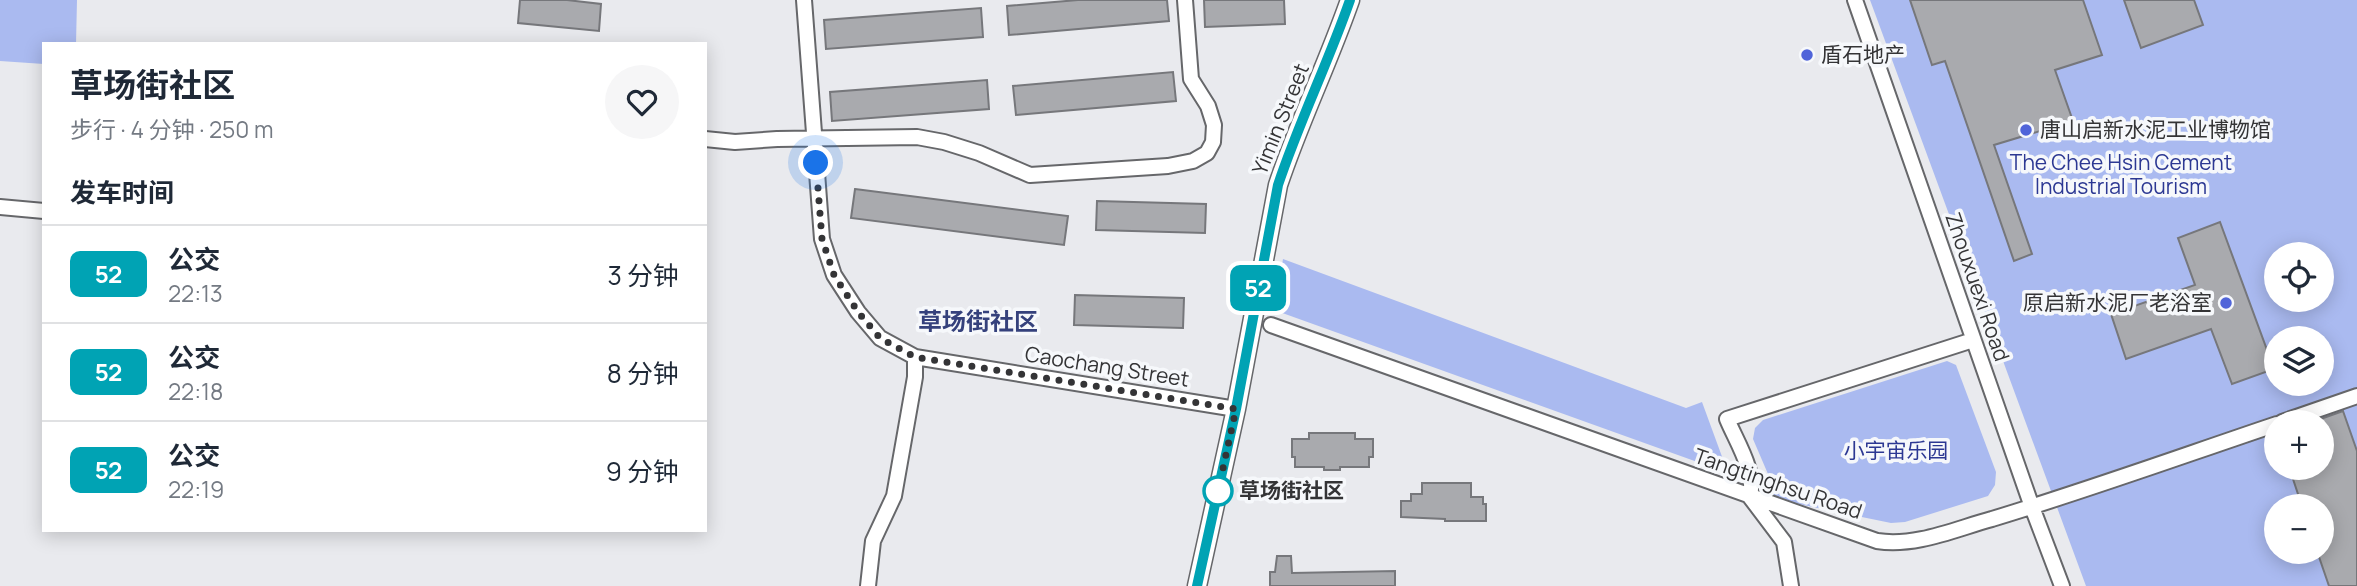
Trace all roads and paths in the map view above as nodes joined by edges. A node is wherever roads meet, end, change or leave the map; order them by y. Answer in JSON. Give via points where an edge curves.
{"nodes":[{"id":1,"x":804,"y":0,"type":"edge"},
{"id":2,"x":1185,"y":0,"type":"edge"},
{"id":3,"x":1350,"y":0,"type":"edge"},
{"id":4,"x":1855,"y":0,"type":"edge"},
{"id":5,"x":707,"y":139,"type":"edge"},
{"id":6,"x":814,"y":140,"type":"junction"},
{"id":7,"x":0,"y":207,"type":"edge"},
{"id":8,"x":42,"y":211,"type":"edge"},
{"id":9,"x":1271,"y":325,"type":"dead end"},
{"id":10,"x":1973,"y":340,"type":"junction"},
{"id":11,"x":915,"y":357,"type":"junction"},
{"id":12,"x":2357,"y":396,"type":"edge"},
{"id":13,"x":1236,"y":409,"type":"junction"},
{"id":14,"x":2317,"y":410,"type":"edge"},
{"id":15,"x":2264,"y":428,"type":"edge"},
{"id":16,"x":1750,"y":497,"type":"junction"},
{"id":17,"x":2032,"y":507,"type":"junction"},
{"id":18,"x":868,"y":586,"type":"edge"},
{"id":19,"x":1197,"y":586,"type":"edge"},
{"id":20,"x":1791,"y":586,"type":"edge"},
{"id":21,"x":2062,"y":586,"type":"edge"}],
"edges":[{"from":1,"to":6,"type":"street","name":"Caochang Street"},
{"from":2,"to":6,"type":"street","via":[[1191,79],[1214,125],[1207,153],[1193,161],[1030,175],[979,153],[917,137]]},
{"from":3,"to":13,"type":"street","name":"Yimin Street","via":[[1278,185]]},
{"from":4,"to":10,"type":"street","name":"Zhouxuexi Road"},
{"from":5,"to":6,"type":"street"},
{"from":6,"to":11,"type":"street","name":"Caochang Street","via":[[822,239],[834,275],[880,338]]},
{"from":7,"to":8,"type":"street"},
{"from":9,"to":16,"type":"street","name":"Tangtinghsu Road"},
{"from":10,"to":16,"type":"street","via":[[1727,419],[1750,473]]},
{"from":10,"to":17,"type":"street","name":"Zhouxuexi Road"},
{"from":11,"to":13,"type":"street","name":"Caochang Street"},
{"from":11,"to":18,"type":"street","via":[[894,496],[873,541]]},
{"from":12,"to":14,"type":"street"},
{"from":13,"to":19,"type":"street","name":"Yimin Street"},
{"from":15,"to":17,"type":"street","name":"Tangtinghsu Road"},
{"from":16,"to":17,"type":"street","name":"Tangtinghsu Road","via":[[1893,543],[1916,541]]},
{"from":16,"to":20,"type":"street","via":[[1784,542]]},
{"from":17,"to":21,"type":"street","name":"Zhouxuexi Road"}]}
